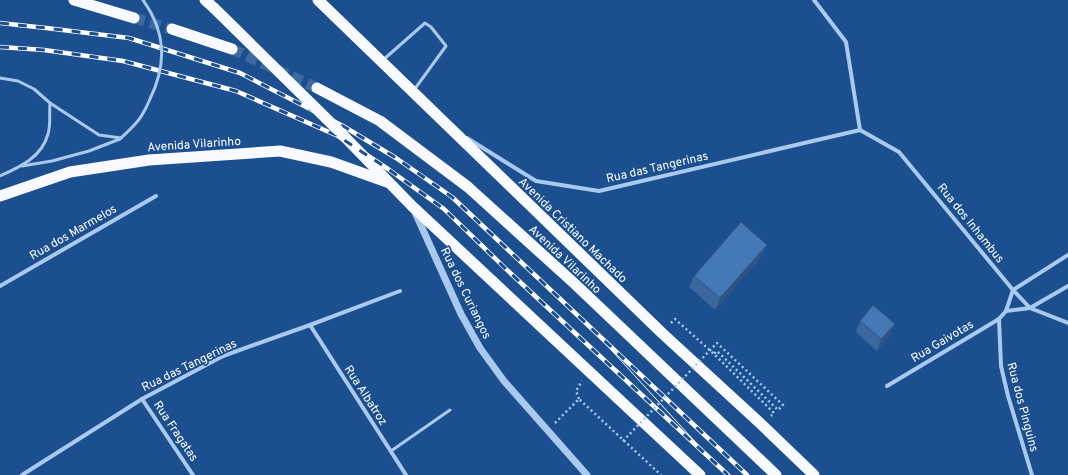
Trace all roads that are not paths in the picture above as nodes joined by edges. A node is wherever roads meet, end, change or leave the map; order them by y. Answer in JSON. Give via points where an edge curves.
{"nodes":[{"id":1,"x":74,"y":0,"type":"edge"},
{"id":2,"x":143,"y":0,"type":"edge"},
{"id":3,"x":205,"y":0,"type":"edge"},
{"id":4,"x":318,"y":0,"type":"edge"},
{"id":5,"x":814,"y":0,"type":"edge"},
{"id":6,"x":134,"y":18,"type":"tunnel mouth"},
{"id":7,"x":172,"y":29,"type":"tunnel mouth"},
{"id":8,"x":232,"y":49,"type":"tunnel mouth"},
{"id":9,"x":382,"y":62,"type":"junction"},
{"id":10,"x":0,"y":78,"type":"edge"},
{"id":11,"x":4,"y":80,"type":"junction"},
{"id":12,"x":0,"y":84,"type":"edge"},
{"id":13,"x":317,"y":88,"type":"tunnel mouth"},
{"id":14,"x":413,"y":92,"type":"junction"},
{"id":15,"x":50,"y":103,"type":"junction"},
{"id":16,"x":447,"y":126,"type":"junction"},
{"id":17,"x":860,"y":130,"type":"junction"},
{"id":18,"x":121,"y":138,"type":"junction"},
{"id":19,"x":22,"y":166,"type":"junction"},
{"id":20,"x":0,"y":176,"type":"edge"},
{"id":21,"x":390,"y":183,"type":"junction"},
{"id":22,"x":0,"y":196,"type":"edge"},
{"id":23,"x":156,"y":196,"type":"dead end"},
{"id":24,"x":412,"y":206,"type":"junction"},
{"id":25,"x":1068,"y":254,"type":"edge"},
{"id":26,"x":0,"y":286,"type":"edge"},
{"id":27,"x":1068,"y":286,"type":"edge"},
{"id":28,"x":1013,"y":290,"type":"junction"},
{"id":29,"x":400,"y":291,"type":"dead end"},
{"id":30,"x":1030,"y":308,"type":"junction"},
{"id":31,"x":1006,"y":311,"type":"junction"},
{"id":32,"x":999,"y":319,"type":"junction"},
{"id":33,"x":1068,"y":323,"type":"edge"},
{"id":34,"x":310,"y":325,"type":"junction"},
{"id":35,"x":887,"y":386,"type":"dead end"},
{"id":36,"x":142,"y":399,"type":"junction"},
{"id":37,"x":450,"y":410,"type":"dead end"},
{"id":38,"x":391,"y":451,"type":"junction"},
{"id":39,"x":22,"y":475,"type":"edge"},
{"id":40,"x":193,"y":475,"type":"edge"},
{"id":41,"x":406,"y":475,"type":"edge"},
{"id":42,"x":587,"y":475,"type":"edge"},
{"id":43,"x":700,"y":475,"type":"edge"},
{"id":44,"x":776,"y":475,"type":"edge"},
{"id":45,"x":814,"y":475,"type":"edge"},
{"id":46,"x":1032,"y":475,"type":"edge"}],
"edges":[{"from":1,"to":6,"type":"highway"},
{"from":2,"to":18,"type":"lane","bridge":true,"via":[[162,40],[162,65],[142,116]]},
{"from":3,"to":21,"type":"highway","bridge":true},
{"from":4,"to":9,"type":"highway","name":"Avenida Cristiano Machado"},
{"from":5,"to":17,"type":"street","via":[[846,42]]},
{"from":7,"to":8,"type":"highway"},
{"from":9,"to":14,"type":"highway","name":"Avenida Cristiano Machado"},
{"from":9,"to":14,"type":"lane","via":[[425,23],[431,27],[446,46]]},
{"from":10,"to":11,"type":"lane"},
{"from":11,"to":12,"type":"lane"},
{"from":11,"to":15,"type":"lane","via":[[18,82],[34,89]]},
{"from":13,"to":44,"type":"highway","name":"Avenida Vilarinho","via":[[380,121],[468,187]]},
{"from":14,"to":16,"type":"highway","name":"Avenida Cristiano Machado"},
{"from":15,"to":18,"type":"lane","via":[[99,135]]},
{"from":15,"to":19,"type":"lane","via":[[48,134],[38,153]]},
{"from":16,"to":17,"type":"street","name":"Rua das Tangerinas","via":[[536,181],[599,191]]},
{"from":16,"to":45,"type":"highway","name":"Avenida Cristiano Machado"},
{"from":17,"to":28,"type":"street","name":"Rua dos Inhambus","via":[[899,152]]},
{"from":18,"to":19,"type":"lane","via":[[89,151]]},
{"from":19,"to":20,"type":"lane"},
{"from":21,"to":22,"type":"highway","name":"Avenida Vilarinho","via":[[330,162],[280,151],[149,160],[70,172]]},
{"from":21,"to":24,"type":"highway"},
{"from":23,"to":26,"type":"street","name":"Rua dos Marmelos"},
{"from":24,"to":42,"type":"street","name":"Rua dos Curiangos","via":[[461,314],[480,348],[504,381]]},
{"from":24,"to":43,"type":"highway"},
{"from":25,"to":28,"type":"street"},
{"from":27,"to":30,"type":"street"},
{"from":28,"to":30,"type":"street","name":"Rua dos Inhambus"},
{"from":28,"to":31,"type":"street","name":"Rua Gaivotas"},
{"from":29,"to":34,"type":"street","name":"Rua das Tangerinas"},
{"from":30,"to":31,"type":"street"},
{"from":30,"to":33,"type":"street","name":"Rua dos Inhambus"},
{"from":31,"to":32,"type":"street","name":"Rua Gaivotas"},
{"from":32,"to":35,"type":"street","name":"Rua Gaivotas"},
{"from":32,"to":46,"type":"street","name":"Rua dos Pinguins","via":[[1000,366]]},
{"from":34,"to":36,"type":"street","name":"Rua das Tangerinas","via":[[223,356]]},
{"from":34,"to":38,"type":"street","name":"Rua Albatroz"},
{"from":36,"to":39,"type":"street","name":"Rua das Tangerinas"},
{"from":36,"to":40,"type":"street","name":"Rua Fragatas"},
{"from":37,"to":38,"type":"lane"},
{"from":38,"to":41,"type":"street","name":"Rua Albatroz"}]}
